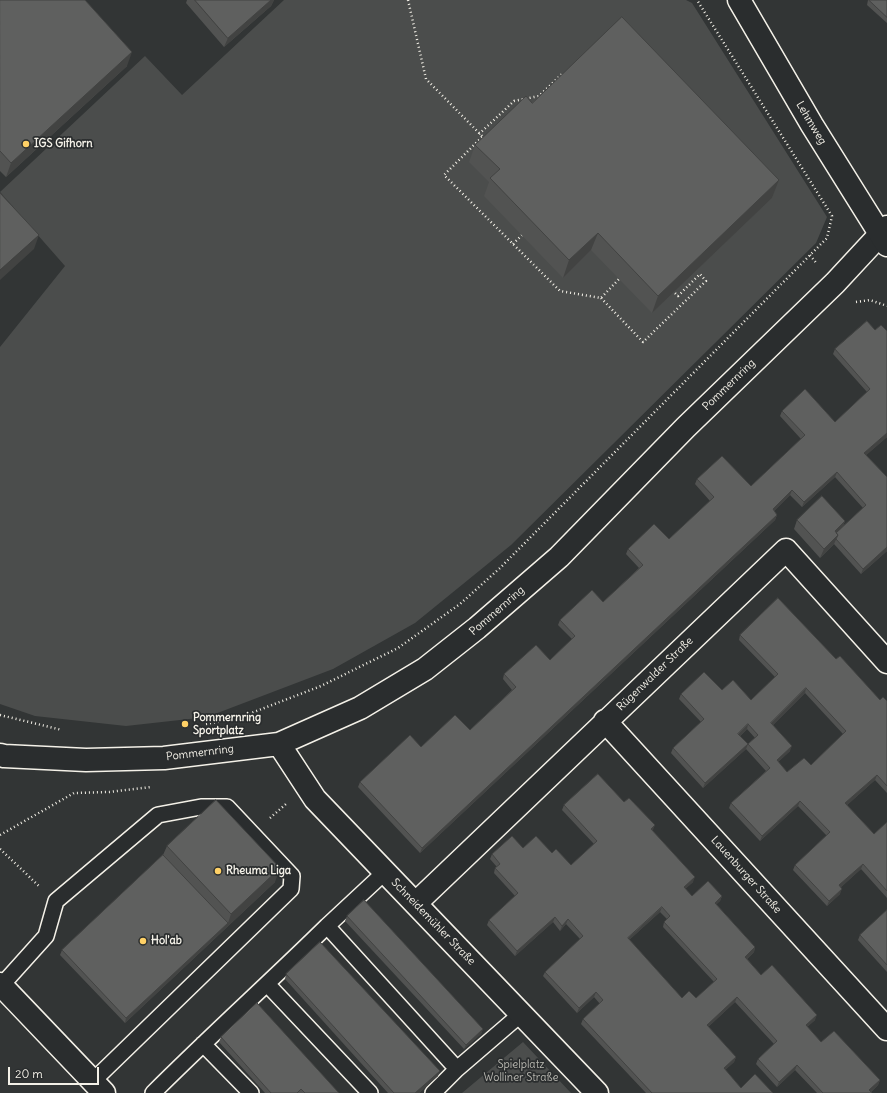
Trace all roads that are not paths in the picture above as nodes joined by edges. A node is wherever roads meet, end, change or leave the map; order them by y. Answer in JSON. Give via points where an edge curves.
{"nodes":[{"id":1,"x":739,"y":0,"type":"edge"},
{"id":2,"x":885,"y":236,"type":"edge"},
{"id":3,"x":887,"y":662,"type":"edge"},
{"id":4,"x":605,"y":721,"type":"junction"},
{"id":5,"x":279,"y":744,"type":"junction"},
{"id":6,"x":1,"y":759,"type":"edge"},
{"id":7,"x":385,"y":872,"type":"junction"},
{"id":8,"x":416,"y":903,"type":"junction"},
{"id":9,"x":328,"y":926,"type":"junction"},
{"id":10,"x":1,"y":985,"type":"edge"},
{"id":11,"x":268,"y":985,"type":"junction"},
{"id":12,"x":522,"y":1014,"type":"junction"},
{"id":13,"x":887,"y":1029,"type":"edge"},
{"id":14,"x":203,"y":1044,"type":"junction"},
{"id":15,"x":458,"y":1069,"type":"junction"},
{"id":16,"x":99,"y":1087,"type":"edge"},
{"id":17,"x":153,"y":1093,"type":"edge"},
{"id":18,"x":251,"y":1093,"type":"edge"},
{"id":19,"x":370,"y":1093,"type":"edge"},
{"id":20,"x":432,"y":1093,"type":"edge"},
{"id":21,"x":597,"y":1093,"type":"edge"}],
"edges":[{"from":1,"to":2,"type":"street","name":"Lehmweg","via":[[812,125]]},
{"from":2,"to":5,"type":"street","name":"Pommernring","via":[[680,433],[559,557],[477,628],[425,668],[360,708]]},
{"from":3,"to":4,"type":"street","name":"Rügenwalder Straße","via":[[786,550]]},
{"from":4,"to":8,"type":"street","name":"Rügenwalder Straße"},
{"from":4,"to":13,"type":"street","name":"Lauenburger Straße"},
{"from":5,"to":6,"type":"street","name":"Pommernring","via":[[164,758]]},
{"from":5,"to":7,"type":"street","name":"Schneidemühler Straße","via":[[315,799]]},
{"from":7,"to":8,"type":"street","name":"Schneidemühler Straße"},
{"from":7,"to":9,"type":"lane"},
{"from":8,"to":12,"type":"street","name":"Schneidemühler Straße"},
{"from":9,"to":11,"type":"lane"},
{"from":9,"to":15,"type":"lane"},
{"from":10,"to":16,"type":"street"},
{"from":10,"to":16,"type":"lane","via":[[46,936],[56,901],[158,815],[201,807],[227,807],[254,833],[292,876],[291,889]]},
{"from":11,"to":14,"type":"lane"},
{"from":11,"to":19,"type":"lane"},
{"from":12,"to":15,"type":"lane"},
{"from":12,"to":21,"type":"street","name":"Schneidemühler Straße"},
{"from":14,"to":17,"type":"lane"},
{"from":14,"to":18,"type":"lane"},
{"from":15,"to":20,"type":"lane"}]}
